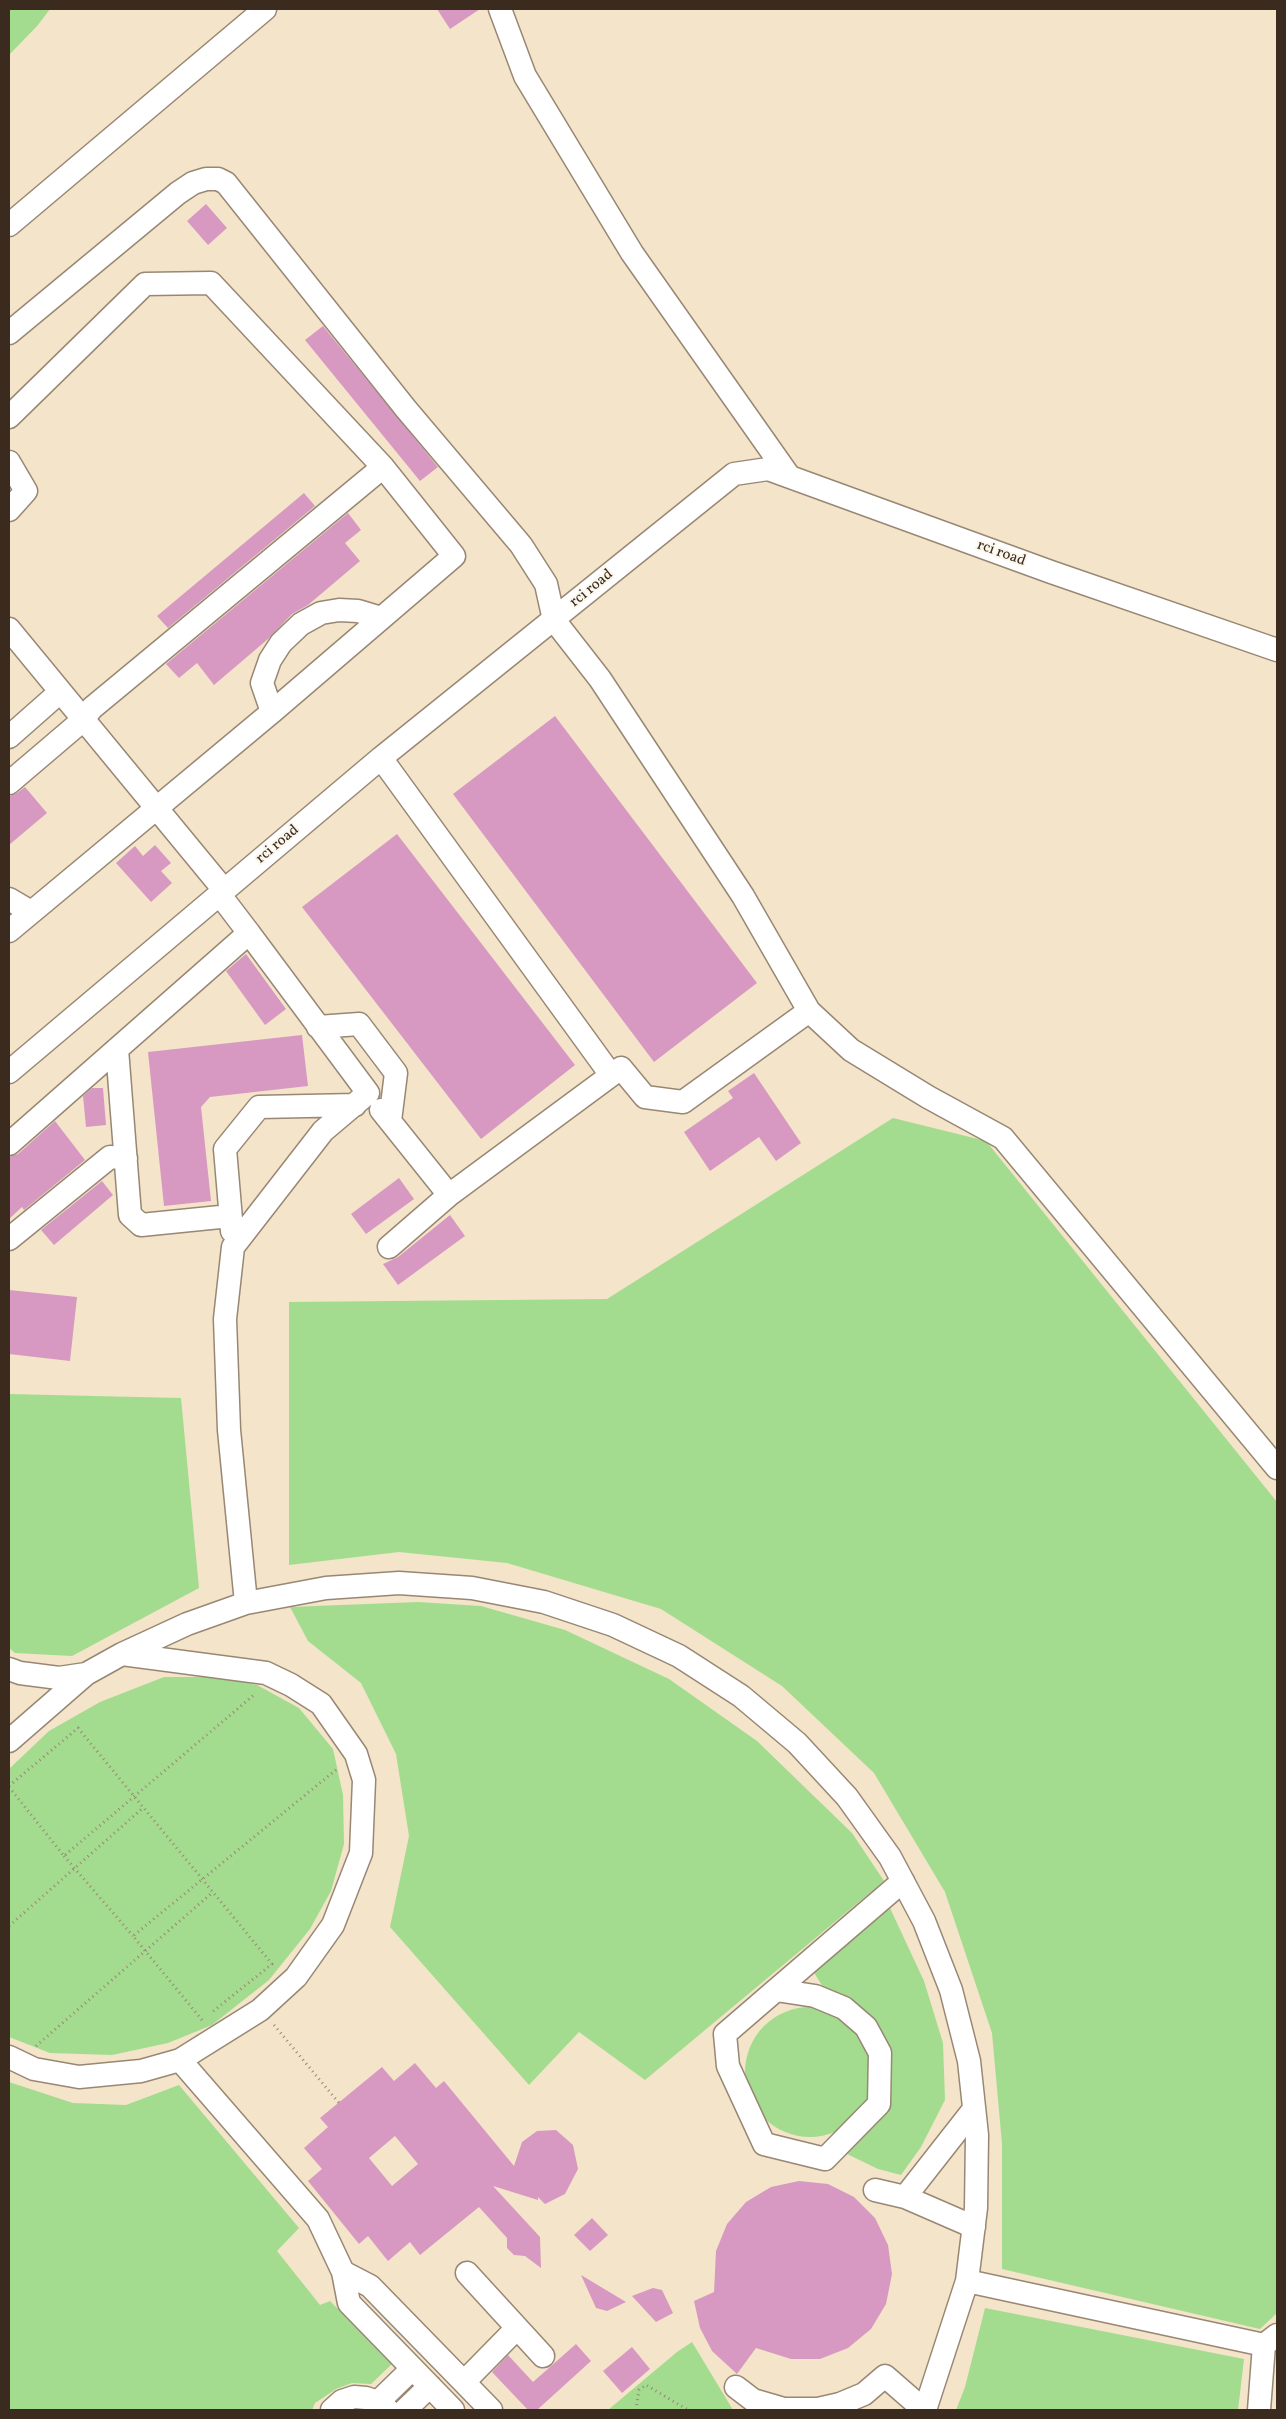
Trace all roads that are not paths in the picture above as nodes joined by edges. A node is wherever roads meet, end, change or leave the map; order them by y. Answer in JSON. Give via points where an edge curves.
{"nodes":[{"id":1,"x":265,"y":9,"type":"edge"},
{"id":2,"x":500,"y":9,"type":"edge"},
{"id":3,"x":9,"y":225,"type":"edge"},
{"id":4,"x":9,"y":333,"type":"edge"},
{"id":5,"x":9,"y":417,"type":"edge"},
{"id":6,"x":9,"y":462,"type":"edge"},
{"id":7,"x":382,"y":467,"type":"junction"},
{"id":8,"x":789,"y":476,"type":"junction"},
{"id":9,"x":9,"y":510,"type":"edge"},
{"id":10,"x":381,"y":618,"type":"junction"},
{"id":11,"x":554,"y":620,"type":"junction"},
{"id":12,"x":9,"y":629,"type":"edge"},
{"id":13,"x":1277,"y":650,"type":"edge"},
{"id":14,"x":60,"y":692,"type":"junction"},
{"id":15,"x":272,"y":712,"type":"junction"},
{"id":16,"x":84,"y":720,"type":"junction"},
{"id":17,"x":9,"y":737,"type":"edge"},
{"id":18,"x":382,"y":758,"type":"junction"},
{"id":19,"x":9,"y":784,"type":"edge"},
{"id":20,"x":155,"y":808,"type":"junction"},
{"id":21,"x":222,"y":892,"type":"junction"},
{"id":22,"x":9,"y":899,"type":"edge"},
{"id":23,"x":31,"y":912,"type":"junction"},
{"id":24,"x":9,"y":931,"type":"edge"},
{"id":25,"x":249,"y":933,"type":"junction"},
{"id":26,"x":809,"y":1011,"type":"junction"},
{"id":27,"x":318,"y":1027,"type":"junction"},
{"id":28,"x":117,"y":1049,"type":"junction"},
{"id":29,"x":9,"y":1072,"type":"edge"},
{"id":30,"x":611,"y":1075,"type":"junction"},
{"id":31,"x":362,"y":1099,"type":"junction"},
{"id":32,"x":390,"y":1121,"type":"junction"},
{"id":33,"x":9,"y":1144,"type":"edge"},
{"id":34,"x":126,"y":1158,"type":"junction"},
{"id":35,"x":449,"y":1195,"type":"junction"},
{"id":36,"x":230,"y":1216,"type":"junction"},
{"id":37,"x":9,"y":1239,"type":"edge"},
{"id":38,"x":233,"y":1247,"type":"junction"},
{"id":39,"x":389,"y":1247,"type":"dead end"},
{"id":40,"x":1277,"y":1468,"type":"edge"},
{"id":41,"x":246,"y":1603,"type":"junction"},
{"id":42,"x":122,"y":1654,"type":"junction"},
{"id":43,"x":9,"y":1669,"type":"edge"},
{"id":44,"x":86,"y":1674,"type":"junction"},
{"id":45,"x":9,"y":1741,"type":"edge"},
{"id":46,"x":903,"y":1881,"type":"junction"},
{"id":47,"x":776,"y":1990,"type":"junction"},
{"id":48,"x":14,"y":2059,"type":"edge"},
{"id":49,"x":180,"y":2060,"type":"junction"},
{"id":50,"x":974,"y":2109,"type":"junction"},
{"id":51,"x":875,"y":2190,"type":"dead end"},
{"id":52,"x":905,"y":2197,"type":"junction"},
{"id":53,"x":974,"y":2227,"type":"junction"},
{"id":54,"x":343,"y":2272,"type":"junction"},
{"id":55,"x":467,"y":2273,"type":"dead end"},
{"id":56,"x":967,"y":2281,"type":"junction"},
{"id":57,"x":517,"y":2328,"type":"junction"},
{"id":58,"x":1271,"y":2340,"type":"edge"},
{"id":59,"x":543,"y":2356,"type":"dead end"},
{"id":60,"x":412,"y":2369,"type":"junction"},
{"id":61,"x":464,"y":2382,"type":"junction"},
{"id":62,"x":430,"y":2386,"type":"junction"},
{"id":63,"x":736,"y":2387,"type":"dead end"},
{"id":64,"x":383,"y":2406,"type":"edge"},
{"id":65,"x":332,"y":2410,"type":"edge"},
{"id":66,"x":405,"y":2410,"type":"edge"},
{"id":67,"x":453,"y":2410,"type":"edge"},
{"id":68,"x":491,"y":2410,"type":"edge"},
{"id":69,"x":924,"y":2410,"type":"edge"},
{"id":70,"x":1259,"y":2410,"type":"edge"}],
"edges":[{"from":1,"to":3,"type":"street"},
{"from":2,"to":8,"type":"street","via":[[526,76],[632,253]]},
{"from":4,"to":11,"type":"street","via":[[178,194],[193,183],[218,178],[237,195],[344,333],[521,545],[546,584]]},
{"from":5,"to":7,"type":"street","via":[[145,284],[210,283]]},
{"from":6,"to":9,"type":"street","via":[[26,491]]},
{"from":7,"to":10,"type":"street","via":[[454,556]]},
{"from":7,"to":16,"type":"street","via":[[92,708]]},
{"from":8,"to":11,"type":"street","name":"rci road","via":[[768,469],[734,474]]},
{"from":8,"to":13,"type":"street","name":"rci road"},
{"from":10,"to":15,"type":"street"},
{"from":10,"to":15,"type":"street","via":[[358,611],[339,610],[321,612],[301,624],[281,643],[270,660],[262,683]]},
{"from":11,"to":18,"type":"street","name":"rci road"},
{"from":11,"to":26,"type":"street","via":[[600,679],[738,888]]},
{"from":12,"to":14,"type":"street"},
{"from":14,"to":16,"type":"street"},
{"from":14,"to":17,"type":"street"},
{"from":15,"to":20,"type":"street"},
{"from":16,"to":19,"type":"street"},
{"from":16,"to":20,"type":"street"},
{"from":18,"to":21,"type":"street","name":"rci road"},
{"from":18,"to":30,"type":"street"},
{"from":20,"to":21,"type":"street"},
{"from":20,"to":23,"type":"street"},
{"from":21,"to":25,"type":"street"},
{"from":21,"to":29,"type":"street","name":"rci road"},
{"from":22,"to":23,"type":"street"},
{"from":23,"to":24,"type":"street"},
{"from":25,"to":27,"type":"street"},
{"from":25,"to":28,"type":"street"},
{"from":26,"to":30,"type":"street","via":[[683,1102],[645,1097],[621,1068]]},
{"from":26,"to":40,"type":"street","via":[[851,1050],[1003,1138]]},
{"from":27,"to":31,"type":"street"},
{"from":27,"to":32,"type":"street","via":[[359,1024],[396,1073]]},
{"from":28,"to":33,"type":"street"},
{"from":28,"to":34,"type":"street"},
{"from":30,"to":35,"type":"street"},
{"from":31,"to":32,"type":"street"},
{"from":31,"to":36,"type":"street","via":[[259,1108],[225,1149]]},
{"from":31,"to":38,"type":"street","via":[[323,1131]]},
{"from":32,"to":35,"type":"street"},
{"from":34,"to":36,"type":"street","via":[[130,1215],[141,1225]]},
{"from":34,"to":37,"type":"street","via":[[110,1156]]},
{"from":35,"to":39,"type":"street"},
{"from":36,"to":38,"type":"street"},
{"from":38,"to":41,"type":"street","via":[[225,1319],[229,1430]]},
{"from":41,"to":42,"type":"street","via":[[187,1624]]},
{"from":41,"to":46,"type":"street","via":[[326,1588],[399,1583],[472,1588],[544,1602],[614,1625],[680,1656],[741,1696],[797,1743],[847,1797]]},
{"from":42,"to":44,"type":"street"},
{"from":42,"to":49,"type":"street","via":[[275,1677],[321,1704],[356,1754],[364,1780],[361,1853],[333,1925],[296,1977],[260,2010]]},
{"from":43,"to":44,"type":"street","via":[[59,1678]]},
{"from":44,"to":45,"type":"street"},
{"from":46,"to":47,"type":"street"},
{"from":46,"to":50,"type":"street","via":[[924,1921],[951,1990],[969,2061]]},
{"from":47,"to":47,"type":"street","via":[[726,2034],[728,2066],[764,2144],[826,2159],[879,2104],[880,2053],[866,2027],[844,2008],[815,1996]]},
{"from":48,"to":49,"type":"street","via":[[34,2068],[79,2077],[141,2071]]},
{"from":49,"to":54,"type":"street","via":[[318,2219]]},
{"from":50,"to":52,"type":"street"},
{"from":50,"to":53,"type":"street","via":[[977,2135]]},
{"from":51,"to":52,"type":"street"},
{"from":52,"to":53,"type":"street"},
{"from":53,"to":56,"type":"street"},
{"from":54,"to":60,"type":"street","via":[[348,2303]]},
{"from":54,"to":61,"type":"street","via":[[370,2286]]},
{"from":55,"to":57,"type":"street"},
{"from":56,"to":58,"type":"street"},
{"from":56,"to":69,"type":"street"},
{"from":57,"to":59,"type":"street"},
{"from":57,"to":61,"type":"street"},
{"from":58,"to":70,"type":"street"},
{"from":60,"to":62,"type":"street"},
{"from":60,"to":64,"type":"street"},
{"from":61,"to":68,"type":"street"},
{"from":62,"to":66,"type":"street"},
{"from":62,"to":67,"type":"street"},
{"from":63,"to":69,"type":"street","via":[[753,2400],[784,2409],[818,2409],[864,2394],[884,2376]]},
{"from":64,"to":65,"type":"street","via":[[366,2398],[354,2397],[342,2401]]}]}
